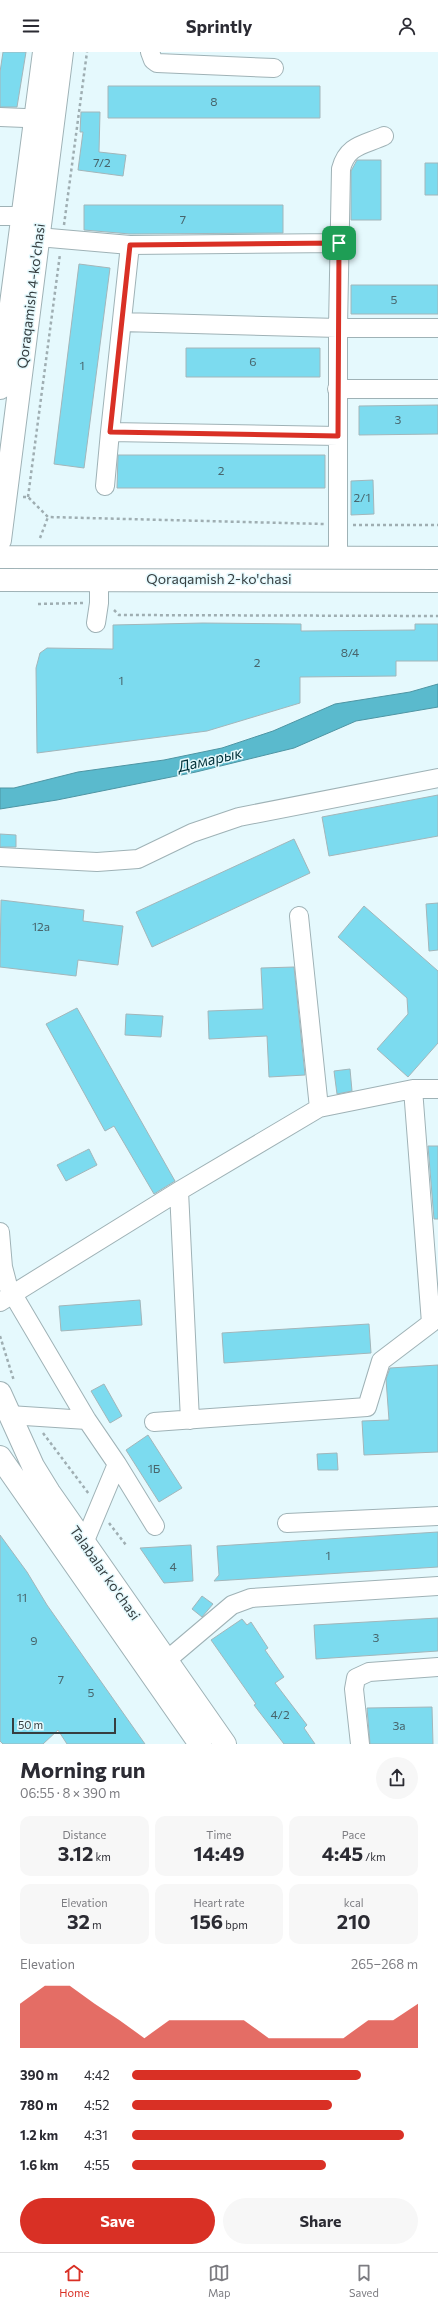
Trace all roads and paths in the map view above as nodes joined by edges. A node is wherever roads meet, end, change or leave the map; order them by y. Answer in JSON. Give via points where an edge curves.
{"nodes":[{"id":1,"x":44,"y":52,"type":"edge"},
{"id":2,"x":62,"y":52,"type":"edge"},
{"id":3,"x":87,"y":52,"type":"edge"},
{"id":4,"x":150,"y":52,"type":"edge"},
{"id":5,"x":274,"y":68,"type":"dead end"},
{"id":6,"x":0,"y":118,"type":"edge"},
{"id":7,"x":44,"y":119,"type":"junction"},
{"id":8,"x":384,"y":136,"type":"dead end"},
{"id":9,"x":0,"y":216,"type":"edge"},
{"id":10,"x":22,"y":216,"type":"junction"},
{"id":11,"x":38,"y":237,"type":"junction"},
{"id":12,"x":62,"y":240,"type":"junction"},
{"id":13,"x":339,"y":243,"type":"junction"},
{"id":14,"x":130,"y":245,"type":"junction"},
{"id":15,"x":122,"y":322,"type":"junction"},
{"id":16,"x":338,"y":328,"type":"junction"},
{"id":17,"x":438,"y":328,"type":"edge"},
{"id":18,"x":0,"y":388,"type":"edge"},
{"id":19,"x":438,"y":388,"type":"edge"},
{"id":20,"x":337,"y":389,"type":"junction"},
{"id":21,"x":110,"y":432,"type":"junction"},
{"id":22,"x":338,"y":436,"type":"junction"},
{"id":23,"x":105,"y":486,"type":"dead end"},
{"id":24,"x":48,"y":517,"type":"junction"},
{"id":25,"x":338,"y":524,"type":"junction"},
{"id":26,"x":438,"y":525,"type":"edge"},
{"id":27,"x":40,"y":538,"type":"dead end"},
{"id":28,"x":0,"y":540,"type":"edge"},
{"id":29,"x":0,"y":557,"type":"edge"},
{"id":30,"x":338,"y":558,"type":"junction"},
{"id":31,"x":438,"y":558,"type":"edge"},
{"id":32,"x":99,"y":579,"type":"junction"},
{"id":33,"x":0,"y":580,"type":"edge"},
{"id":34,"x":438,"y":580,"type":"edge"},
{"id":35,"x":99,"y":603,"type":"junction"},
{"id":36,"x":38,"y":604,"type":"dead end"},
{"id":37,"x":438,"y":616,"type":"edge"},
{"id":38,"x":96,"y":623,"type":"dead end"},
{"id":39,"x":438,"y":778,"type":"edge"},
{"id":40,"x":0,"y":857,"type":"edge"},
{"id":41,"x":299,"y":916,"type":"dead end"},
{"id":42,"x":413,"y":1089,"type":"junction"},
{"id":43,"x":438,"y":1089,"type":"edge"},
{"id":44,"x":319,"y":1108,"type":"junction"},
{"id":45,"x":179,"y":1191,"type":"junction"},
{"id":46,"x":0,"y":1232,"type":"edge"},
{"id":47,"x":6,"y":1298,"type":"edge"},
{"id":48,"x":0,"y":1336,"type":"edge"},
{"id":49,"x":9,"y":1390,"type":"edge"},
{"id":50,"x":9,"y":1415,"type":"junction"},
{"id":51,"x":31,"y":1416,"type":"junction"},
{"id":52,"x":87,"y":1420,"type":"junction"},
{"id":53,"x":190,"y":1420,"type":"junction"},
{"id":54,"x":154,"y":1422,"type":"dead end"},
{"id":55,"x":0,"y":1457,"type":"edge"},
{"id":56,"x":117,"y":1464,"type":"junction"},
{"id":57,"x":99,"y":1508,"type":"junction"},
{"id":58,"x":438,"y":1516,"type":"edge"},
{"id":59,"x":287,"y":1523,"type":"dead end"},
{"id":60,"x":155,"y":1526,"type":"dead end"},
{"id":61,"x":84,"y":1543,"type":"junction"},
{"id":62,"x":126,"y":1545,"type":"dead end"},
{"id":63,"x":438,"y":1586,"type":"edge"},
{"id":64,"x":158,"y":1667,"type":"junction"},
{"id":65,"x":438,"y":1668,"type":"edge"},
{"id":66,"x":200,"y":1744,"type":"edge"},
{"id":67,"x":225,"y":1744,"type":"edge"},
{"id":68,"x":360,"y":1744,"type":"edge"}],
"edges":[{"from":1,"to":7,"type":"main road","name":"Qoraqamish 4-ko'chasi"},
{"from":2,"to":7,"type":"main road","name":"Qoraqamish 4-ko'chasi"},
{"from":3,"to":12,"type":"path"},
{"from":4,"to":5,"type":"street","via":[[152,60],[156,63]]},
{"from":6,"to":7,"type":"street"},
{"from":7,"to":10,"type":"main road","name":"Qoraqamish 4-ko'chasi"},
{"from":7,"to":11,"type":"main road","name":"Qoraqamish 4-ko'chasi"},
{"from":8,"to":13,"type":"street","via":[[353,149],[344,157],[341,169]]},
{"from":9,"to":10,"type":"street"},
{"from":10,"to":18,"type":"main road","name":"Qoraqamish 4-ko'chasi"},
{"from":11,"to":12,"type":"street"},
{"from":11,"to":28,"type":"main road","name":"Qoraqamish 4-ko'chasi"},
{"from":12,"to":14,"type":"street"},
{"from":12,"to":24,"type":"path","via":[[28,497]]},
{"from":13,"to":14,"type":"street"},
{"from":13,"to":16,"type":"street"},
{"from":14,"to":15,"type":"street"},
{"from":15,"to":16,"type":"street"},
{"from":15,"to":21,"type":"street"},
{"from":16,"to":17,"type":"street"},
{"from":16,"to":20,"type":"street"},
{"from":19,"to":20,"type":"street"},
{"from":20,"to":22,"type":"street"},
{"from":21,"to":22,"type":"street"},
{"from":21,"to":23,"type":"street"},
{"from":22,"to":25,"type":"street"},
{"from":24,"to":25,"type":"path"},
{"from":24,"to":27,"type":"path"},
{"from":25,"to":26,"type":"path"},
{"from":25,"to":30,"type":"street"},
{"from":29,"to":30,"type":"main road","name":"Qoraqamish 2-ko'chasi"},
{"from":30,"to":31,"type":"main road","name":"Qoraqamish 2-ko'chasi"},
{"from":32,"to":33,"type":"main road","name":"Qoraqamish 2-ko'chasi","via":[[38,582]]},
{"from":32,"to":34,"type":"main road","name":"Qoraqamish 2-ko'chasi"},
{"from":32,"to":35,"type":"street"},
{"from":35,"to":36,"type":"path"},
{"from":35,"to":37,"type":"path","via":[[108,603],[119,615]]},
{"from":35,"to":38,"type":"street"},
{"from":39,"to":40,"type":"street","via":[[239,817],[192,833],[138,859],[97,862]]},
{"from":41,"to":44,"type":"street"},
{"from":42,"to":43,"type":"street"},
{"from":42,"to":44,"type":"street"},
{"from":42,"to":53,"type":"street","via":[[431,1323],[381,1361],[367,1407]]},
{"from":44,"to":45,"type":"street"},
{"from":45,"to":47,"type":"street"},
{"from":45,"to":53,"type":"street"},
{"from":46,"to":47,"type":"street"},
{"from":47,"to":52,"type":"street"},
{"from":48,"to":49,"type":"path"},
{"from":49,"to":50,"type":"main road","name":"Talabalar ko'chasi"},
{"from":50,"to":51,"type":"street"},
{"from":50,"to":61,"type":"main road","name":"Talabalar ko'chasi","via":[[33,1466]]},
{"from":51,"to":52,"type":"street"},
{"from":51,"to":57,"type":"path"},
{"from":52,"to":56,"type":"street"},
{"from":53,"to":54,"type":"street"},
{"from":55,"to":64,"type":"main road","name":"Talabalar ko'chasi"},
{"from":56,"to":57,"type":"street"},
{"from":56,"to":60,"type":"street"},
{"from":57,"to":61,"type":"street"},
{"from":57,"to":62,"type":"path"},
{"from":58,"to":59,"type":"street"},
{"from":61,"to":64,"type":"main road","name":"Talabalar ko'chasi"},
{"from":63,"to":64,"type":"street","via":[[251,1598],[232,1605]]},
{"from":64,"to":66,"type":"main road","name":"Talabalar ko'chasi"},
{"from":64,"to":67,"type":"main road","name":"Talabalar ko'chasi"},
{"from":65,"to":68,"type":"street","via":[[368,1672],[356,1678],[354,1689]]}]}
